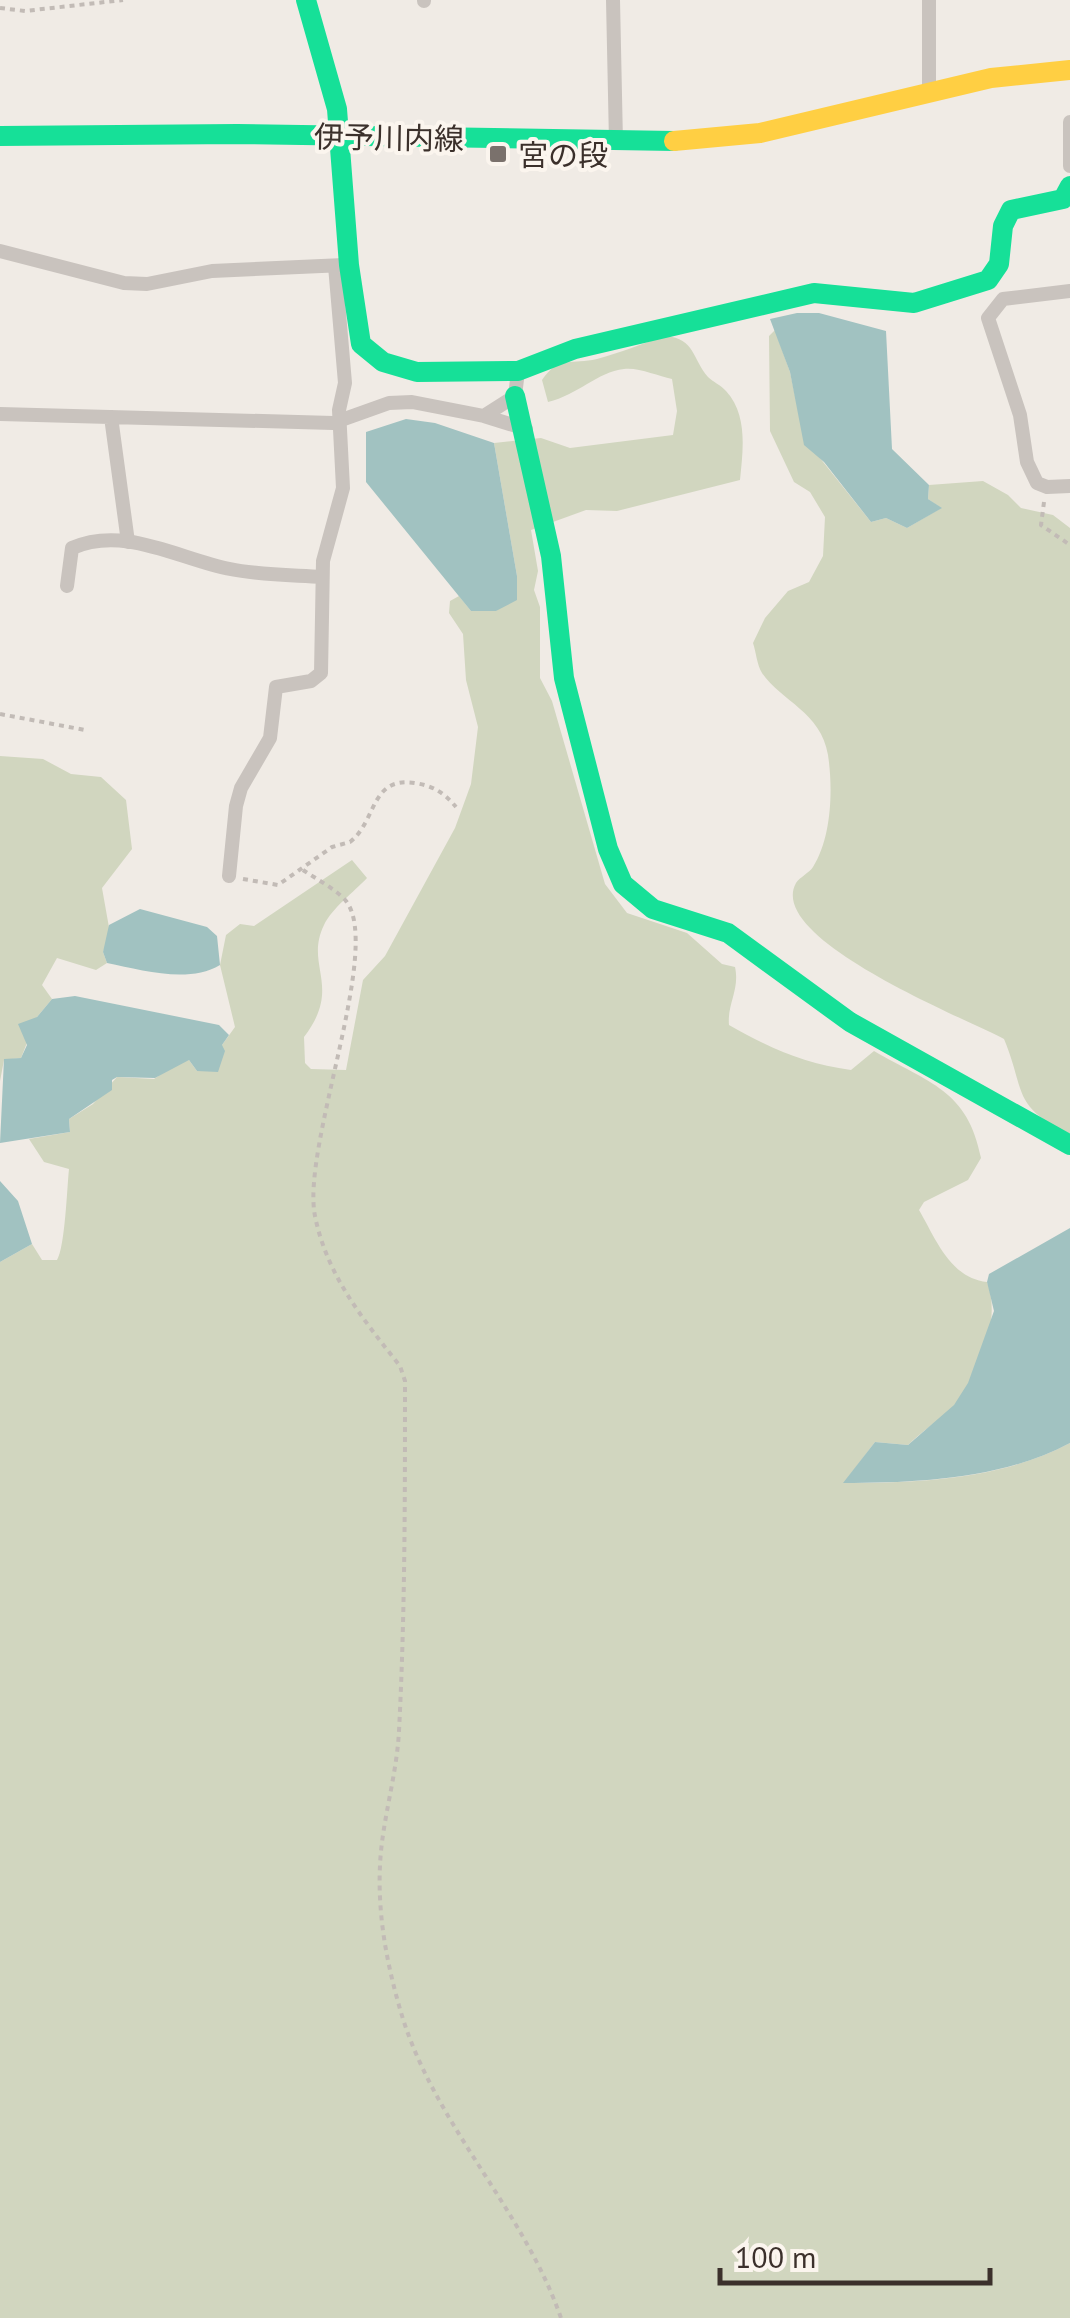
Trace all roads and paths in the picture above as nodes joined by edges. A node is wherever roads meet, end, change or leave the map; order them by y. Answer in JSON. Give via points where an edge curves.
{"nodes":[{"id":1,"x":123,"y":0,"type":"edge"},
{"id":2,"x":306,"y":0,"type":"edge"},
{"id":3,"x":614,"y":0,"type":"edge"},
{"id":4,"x":929,"y":0,"type":"edge"},
{"id":5,"x":0,"y":8,"type":"edge"},
{"id":6,"x":1070,"y":70,"type":"edge"},
{"id":7,"x":929,"y":91,"type":"junction"},
{"id":8,"x":1070,"y":122,"type":"edge"},
{"id":9,"x":0,"y":136,"type":"edge"},
{"id":10,"x":338,"y":136,"type":"junction"},
{"id":11,"x":616,"y":142,"type":"junction"},
{"id":12,"x":1070,"y":166,"type":"edge"},
{"id":13,"x":1070,"y":186,"type":"edge"},
{"id":14,"x":0,"y":252,"type":"edge"},
{"id":15,"x":342,"y":266,"type":"junction"},
{"id":16,"x":1070,"y":291,"type":"edge"},
{"id":17,"x":518,"y":371,"type":"junction"},
{"id":18,"x":515,"y":396,"type":"junction"},
{"id":19,"x":0,"y":414,"type":"edge"},
{"id":20,"x":484,"y":416,"type":"junction"},
{"id":21,"x":112,"y":417,"type":"junction"},
{"id":22,"x":342,"y":423,"type":"junction"},
{"id":23,"x":526,"y":429,"type":"junction"},
{"id":24,"x":1070,"y":486,"type":"edge"},
{"id":25,"x":1047,"y":488,"type":"junction"},
{"id":26,"x":128,"y":542,"type":"junction"},
{"id":27,"x":1070,"y":545,"type":"edge"},
{"id":28,"x":322,"y":577,"type":"junction"},
{"id":29,"x":67,"y":586,"type":"dead end"},
{"id":30,"x":0,"y":714,"type":"edge"},
{"id":31,"x":85,"y":730,"type":"dead end"},
{"id":32,"x":456,"y":807,"type":"dead end"},
{"id":33,"x":303,"y":870,"type":"junction"},
{"id":34,"x":229,"y":876,"type":"joint"},
{"id":35,"x":1070,"y":1145,"type":"edge"},
{"id":36,"x":561,"y":2318,"type":"edge"}],
"edges":[{"from":1,"to":5,"type":"path"},
{"from":2,"to":10,"type":"street","via":[[338,109]]},
{"from":3,"to":11,"type":"street"},
{"from":4,"to":7,"type":"street"},
{"from":6,"to":7,"type":"street","name":"伊予川内線"},
{"from":7,"to":11,"type":"street","name":"伊予川内線","via":[[760,133]]},
{"from":8,"to":12,"type":"street"},
{"from":9,"to":10,"type":"street","name":"伊予川内線"},
{"from":10,"to":11,"type":"street","name":"伊予川内線"},
{"from":10,"to":15,"type":"street"},
{"from":13,"to":17,"type":"street","via":[[1063,198],[1011,210],[994,274],[973,286],[901,304],[814,293],[575,349]]},
{"from":14,"to":15,"type":"street","via":[[147,284],[212,271]]},
{"from":15,"to":17,"type":"street","via":[[368,354],[417,372]]},
{"from":15,"to":22,"type":"street"},
{"from":16,"to":25,"type":"street","via":[[1002,299],[988,318],[1020,415],[1026,462]]},
{"from":17,"to":18,"type":"street"},
{"from":18,"to":20,"type":"street"},
{"from":18,"to":23,"type":"street"},
{"from":19,"to":21,"type":"street"},
{"from":20,"to":22,"type":"street","via":[[388,403]]},
{"from":20,"to":23,"type":"street"},
{"from":21,"to":22,"type":"street"},
{"from":21,"to":26,"type":"street"},
{"from":22,"to":28,"type":"street","via":[[343,488]]},
{"from":23,"to":35,"type":"street","via":[[553,571],[564,678],[623,884],[653,909],[728,933],[850,1022]]},
{"from":24,"to":25,"type":"street"},
{"from":25,"to":27,"type":"path","via":[[1041,526]]},
{"from":26,"to":28,"type":"street","via":[[232,570]]},
{"from":26,"to":29,"type":"street","via":[[72,548]]},
{"from":28,"to":34,"type":"street","via":[[321,674],[276,687],[270,738],[240,788]]},
{"from":30,"to":31,"type":"path"},
{"from":32,"to":33,"type":"path","via":[[438,789],[394,783],[382,788],[357,836]]},
{"from":33,"to":34,"type":"path","via":[[278,885]]},
{"from":33,"to":36,"type":"path","via":[[346,900],[354,917],[354,961],[316,1166],[314,1212],[334,1277],[405,1382],[406,1584],[398,1743],[379,1913],[401,2014],[426,2074],[512,2216]]}]}
